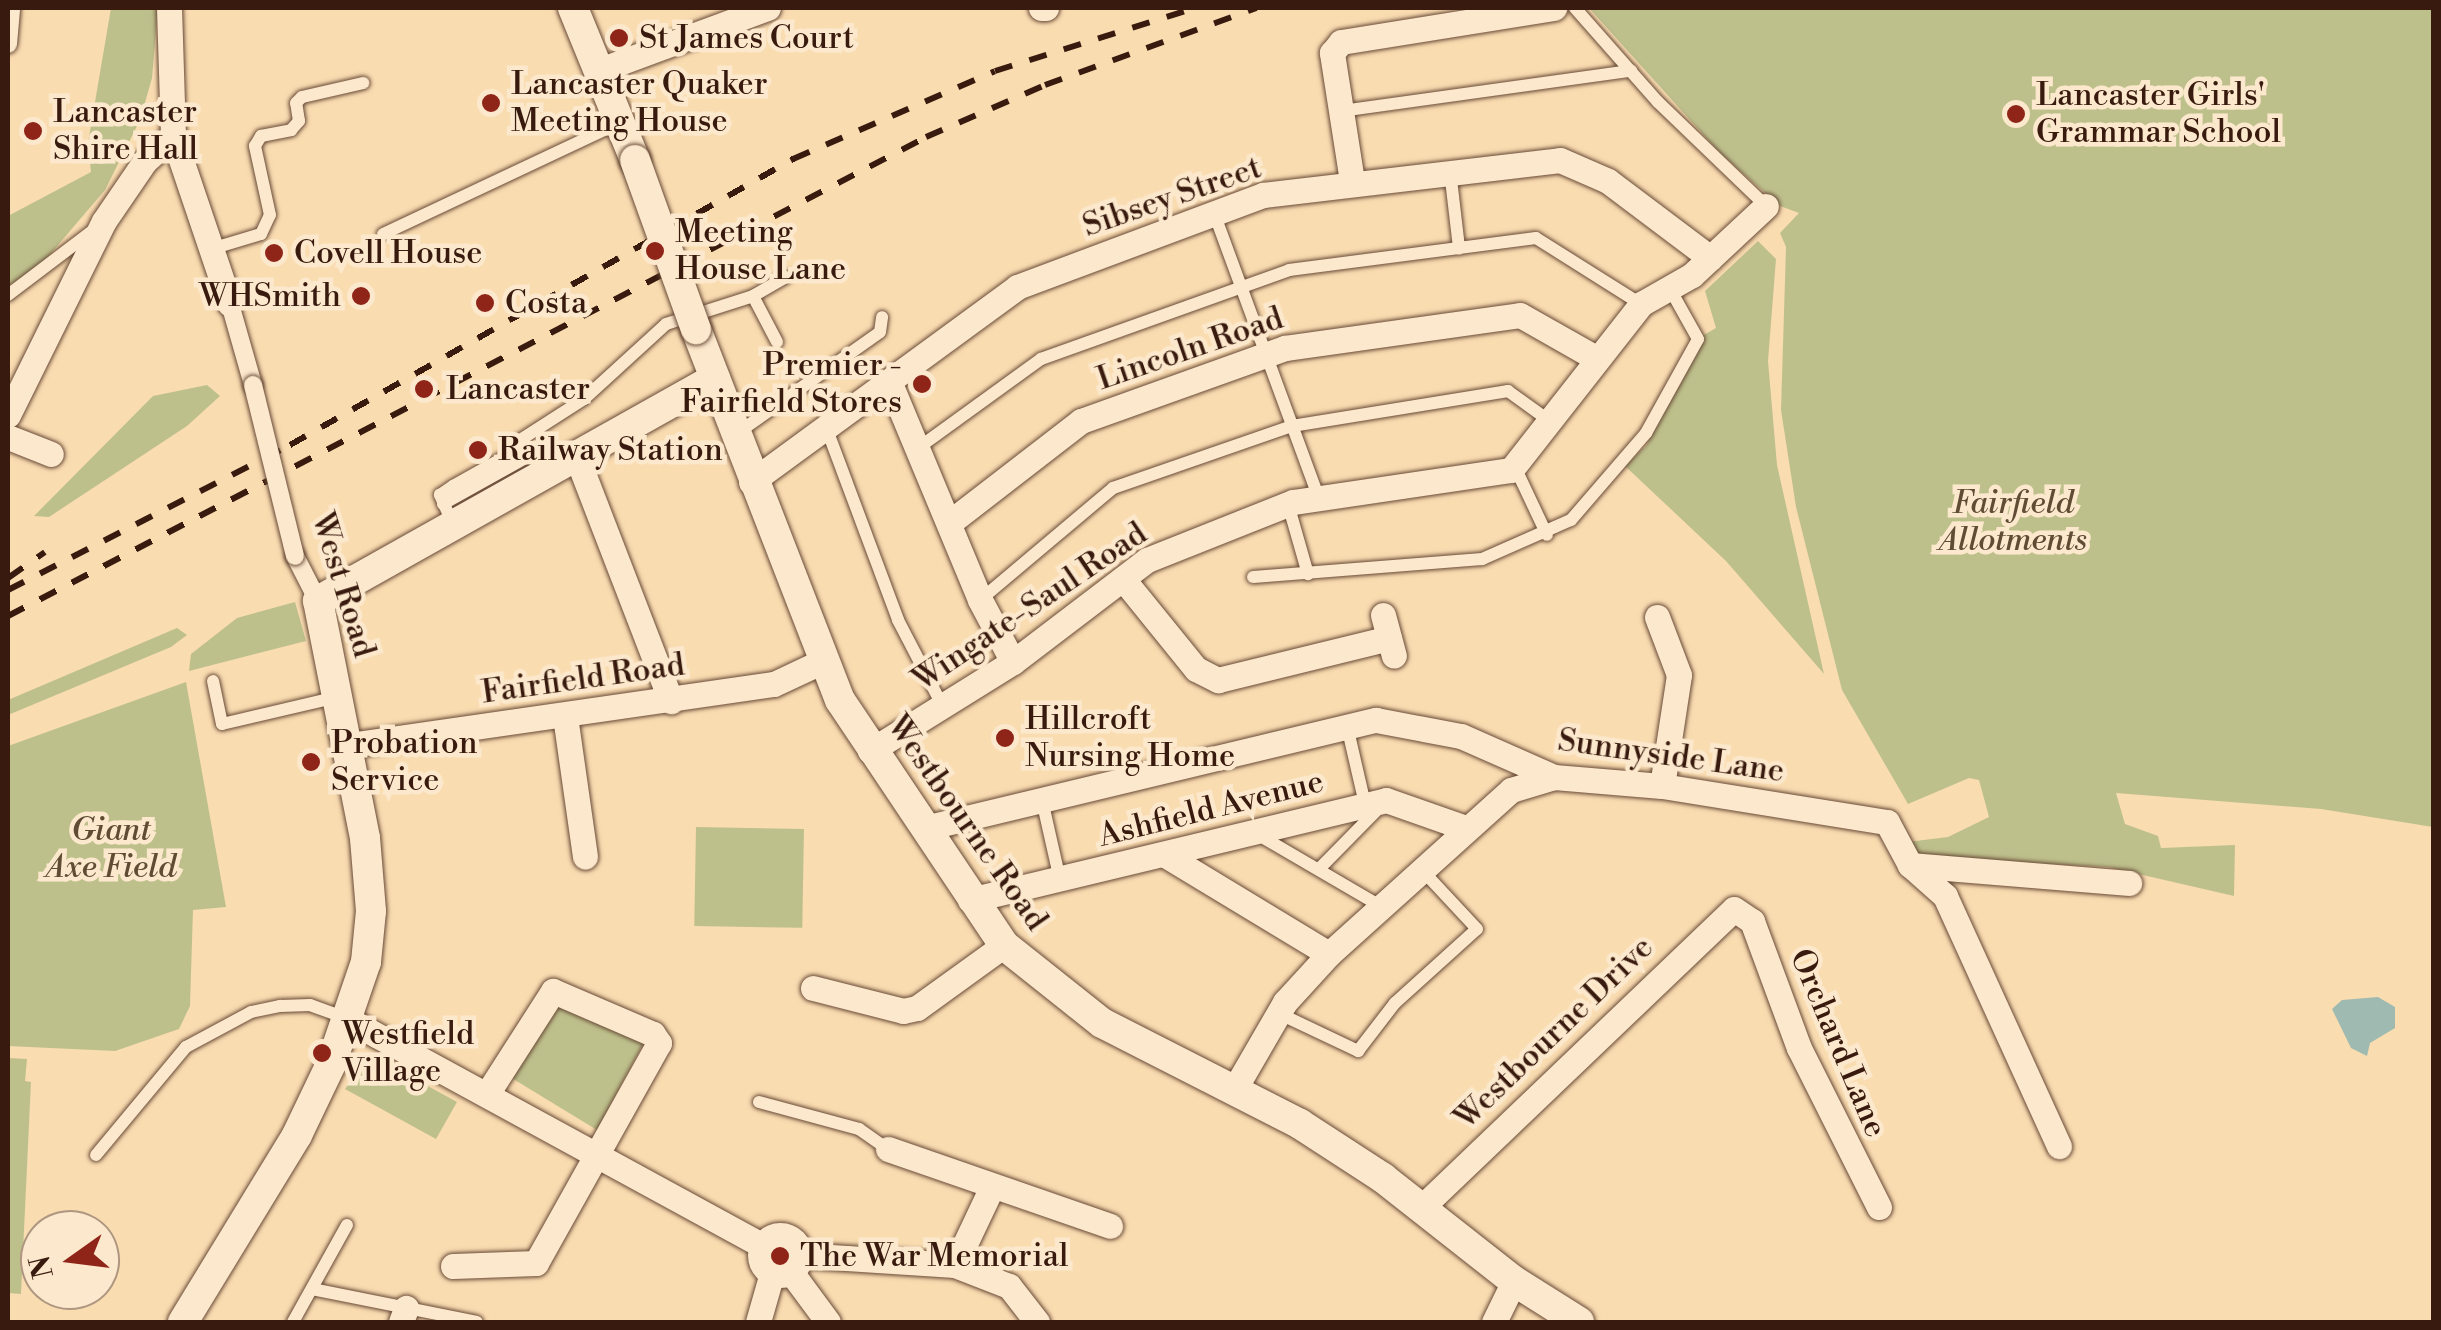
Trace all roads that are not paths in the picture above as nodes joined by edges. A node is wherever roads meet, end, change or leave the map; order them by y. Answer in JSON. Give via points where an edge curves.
{"nodes":[{"id":1,"x":169,"y":8,"type":"edge"},
{"id":2,"x":573,"y":8,"type":"edge"},
{"id":3,"x":768,"y":8,"type":"edge"},
{"id":4,"x":1554,"y":8,"type":"edge"},
{"id":5,"x":1575,"y":8,"type":"edge"},
{"id":6,"x":10,"y":18,"type":"edge"},
{"id":7,"x":8,"y":44,"type":"edge"},
{"id":8,"x":600,"y":70,"type":"junction"},
{"id":9,"x":1631,"y":70,"type":"junction"},
{"id":10,"x":362,"y":83,"type":"dead end"},
{"id":11,"x":1340,"y":111,"type":"junction"},
{"id":12,"x":621,"y":122,"type":"junction"},
{"id":13,"x":173,"y":136,"type":"junction"},
{"id":14,"x":1450,"y":168,"type":"junction"},
{"id":15,"x":1352,"y":181,"type":"junction"},
{"id":16,"x":1766,"y":206,"type":"joint"},
{"id":17,"x":1214,"y":214,"type":"junction"},
{"id":18,"x":104,"y":222,"type":"junction"},
{"id":19,"x":383,"y":234,"type":"dead end"},
{"id":20,"x":1459,"y":248,"type":"junction"},
{"id":21,"x":211,"y":249,"type":"junction"},
{"id":22,"x":1710,"y":258,"type":"junction"},
{"id":23,"x":786,"y":278,"type":"dead end"},
{"id":24,"x":1240,"y":285,"type":"junction"},
{"id":25,"x":1670,"y":288,"type":"junction"},
{"id":26,"x":8,"y":294,"type":"edge"},
{"id":27,"x":752,"y":296,"type":"junction"},
{"id":28,"x":230,"y":304,"type":"joint"},
{"id":29,"x":1641,"y":304,"type":"junction"},
{"id":30,"x":882,"y":317,"type":"dead end"},
{"id":31,"x":777,"y":342,"type":"dead end"},
{"id":32,"x":1265,"y":354,"type":"junction"},
{"id":33,"x":1594,"y":357,"type":"junction"},
{"id":34,"x":714,"y":378,"type":"junction"},
{"id":35,"x":889,"y":381,"type":"junction"},
{"id":36,"x":8,"y":415,"type":"edge"},
{"id":37,"x":1547,"y":419,"type":"junction"},
{"id":38,"x":1292,"y":426,"type":"junction"},
{"id":39,"x":826,"y":427,"type":"junction"},
{"id":40,"x":736,"y":434,"type":"junction"},
{"id":41,"x":8,"y":436,"type":"edge"},
{"id":42,"x":918,"y":448,"type":"junction"},
{"id":43,"x":51,"y":454,"type":"dead end"},
{"id":44,"x":510,"y":454,"type":"junction"},
{"id":45,"x":554,"y":459,"type":"junction"},
{"id":46,"x":1515,"y":467,"type":"junction"},
{"id":47,"x":752,"y":482,"type":"junction"},
{"id":48,"x":1318,"y":499,"type":"junction"},
{"id":49,"x":1288,"y":504,"type":"junction"},
{"id":50,"x":447,"y":513,"type":"junction"},
{"id":51,"x":948,"y":523,"type":"junction"},
{"id":52,"x":1547,"y":535,"type":"junction"},
{"id":53,"x":1308,"y":574,"type":"junction"},
{"id":54,"x":1253,"y":577,"type":"dead end"},
{"id":55,"x":1123,"y":579,"type":"junction"},
{"id":56,"x":980,"y":600,"type":"junction"},
{"id":57,"x":318,"y":601,"type":"junction"},
{"id":58,"x":1657,"y":617,"type":"dead end"},
{"id":59,"x":1389,"y":636,"type":"dead end"},
{"id":60,"x":821,"y":662,"type":"junction"},
{"id":61,"x":1013,"y":662,"type":"junction"},
{"id":62,"x":213,"y":681,"type":"dead end"},
{"id":63,"x":340,"y":696,"type":"junction"},
{"id":64,"x":671,"y":701,"type":"junction"},
{"id":65,"x":942,"y":705,"type":"junction"},
{"id":66,"x":565,"y":716,"type":"junction"},
{"id":67,"x":1347,"y":726,"type":"junction"},
{"id":68,"x":350,"y":746,"type":"junction"},
{"id":69,"x":870,"y":751,"type":"junction"},
{"id":70,"x":1554,"y":777,"type":"junction"},
{"id":71,"x":1662,"y":786,"type":"junction"},
{"id":72,"x":1042,"y":800,"type":"junction"},
{"id":73,"x":1376,"y":802,"type":"junction"},
{"id":74,"x":925,"y":828,"type":"junction"},
{"id":75,"x":1466,"y":828,"type":"junction"},
{"id":76,"x":1254,"y":833,"type":"junction"},
{"id":77,"x":1167,"y":856,"type":"junction"},
{"id":78,"x":585,"y":857,"type":"dead end"},
{"id":79,"x":1910,"y":864,"type":"junction"},
{"id":80,"x":1421,"y":869,"type":"junction"},
{"id":81,"x":1319,"y":870,"type":"junction"},
{"id":82,"x":1060,"y":880,"type":"junction"},
{"id":83,"x":2129,"y":883,"type":"dead end"},
{"id":84,"x":970,"y":900,"type":"junction"},
{"id":85,"x":1380,"y":906,"type":"junction"},
{"id":86,"x":1734,"y":910,"type":"joint"},
{"id":87,"x":1004,"y":945,"type":"junction"},
{"id":88,"x":1329,"y":954,"type":"junction"},
{"id":89,"x":814,"y":988,"type":"dead end"},
{"id":90,"x":1278,"y":1014,"type":"junction"},
{"id":91,"x":347,"y":1019,"type":"junction"},
{"id":92,"x":1234,"y":1090,"type":"junction"},
{"id":93,"x":486,"y":1094,"type":"junction"},
{"id":94,"x":758,"y":1102,"type":"dead end"},
{"id":95,"x":2060,"y":1146,"type":"dead end"},
{"id":96,"x":888,"y":1149,"type":"joint"},
{"id":97,"x":598,"y":1153,"type":"junction"},
{"id":98,"x":96,"y":1156,"type":"dead end"},
{"id":99,"x":991,"y":1190,"type":"junction"},
{"id":100,"x":1879,"y":1206,"type":"dead end"},
{"id":101,"x":1422,"y":1208,"type":"junction"},
{"id":102,"x":347,"y":1225,"type":"dead end"},
{"id":103,"x":1110,"y":1226,"type":"dead end"},
{"id":104,"x":762,"y":1245,"type":"junction"},
{"id":105,"x":954,"y":1265,"type":"junction"},
{"id":106,"x":452,"y":1266,"type":"dead end"},
{"id":107,"x":788,"y":1267,"type":"junction"},
{"id":108,"x":1514,"y":1281,"type":"junction"},
{"id":109,"x":312,"y":1289,"type":"junction"},
{"id":110,"x":404,"y":1315,"type":"edge"},
{"id":111,"x":467,"y":1321,"type":"edge"},
{"id":112,"x":183,"y":1322,"type":"edge"},
{"id":113,"x":292,"y":1322,"type":"edge"},
{"id":114,"x":758,"y":1322,"type":"edge"},
{"id":115,"x":828,"y":1322,"type":"edge"},
{"id":116,"x":1037,"y":1322,"type":"edge"},
{"id":117,"x":1494,"y":1322,"type":"edge"},
{"id":118,"x":1579,"y":1322,"type":"edge"}],
"edges":[{"from":1,"to":13,"type":"street","name":"West Road"},
{"from":2,"to":8,"type":"street"},
{"from":3,"to":8,"type":"street"},
{"from":4,"to":11,"type":"street","via":[[1341,42],[1332,53]]},
{"from":5,"to":9,"type":"lane"},
{"from":6,"to":7,"type":"street"},
{"from":8,"to":12,"type":"street"},
{"from":9,"to":11,"type":"lane"},
{"from":9,"to":16,"type":"lane"},
{"from":10,"to":21,"type":"lane","via":[[302,97],[296,103],[300,121],[291,130],[262,136],[255,146],[270,215],[262,234]]},
{"from":11,"to":15,"type":"street"},
{"from":12,"to":19,"type":"lane"},
{"from":12,"to":34,"type":"street","name":"Westbourne Road","bridge":true},
{"from":13,"to":18,"type":"street","via":[[145,161]]},
{"from":13,"to":21,"type":"street","name":"West Road"},
{"from":14,"to":15,"type":"street","name":"Sibsey Street"},
{"from":14,"to":20,"type":"lane"},
{"from":14,"to":22,"type":"street","name":"Sibsey Street","via":[[1560,160],[1608,181]]},
{"from":15,"to":17,"type":"street","name":"Sibsey Street","via":[[1263,195]]},
{"from":16,"to":22,"type":"street"},
{"from":17,"to":24,"type":"lane"},
{"from":17,"to":35,"type":"street","name":"Sibsey Street","via":[[1016,287]]},
{"from":18,"to":26,"type":"lane"},
{"from":18,"to":36,"type":"street"},
{"from":20,"to":24,"type":"lane","via":[[1290,270]]},
{"from":20,"to":29,"type":"lane","via":[[1545,240]]},
{"from":21,"to":28,"type":"street","name":"West Road"},
{"from":22,"to":25,"type":"street"},
{"from":23,"to":27,"type":"lane"},
{"from":24,"to":32,"type":"lane"},
{"from":24,"to":42,"type":"lane","via":[[1041,359]]},
{"from":25,"to":29,"type":"street"},
{"from":25,"to":52,"type":"lane","via":[[1698,339],[1646,434],[1597,496]]},
{"from":27,"to":31,"type":"lane"},
{"from":27,"to":44,"type":"lane","via":[[666,324],[584,399],[516,442]]},
{"from":28,"to":57,"type":"street","name":"West Road","bridge":true,"via":[[295,556]]},
{"from":29,"to":33,"type":"street"},
{"from":30,"to":40,"type":"lane","via":[[880,332]]},
{"from":32,"to":33,"type":"street","name":"Lincoln Road","via":[[1520,315]]},
{"from":32,"to":38,"type":"lane"},
{"from":32,"to":51,"type":"street","name":"Lincoln Road","via":[[1081,421]]},
{"from":33,"to":37,"type":"street"},
{"from":34,"to":40,"type":"street","name":"Westbourne Road"},
{"from":34,"to":45,"type":"street"},
{"from":35,"to":39,"type":"street","name":"Sibsey Street"},
{"from":35,"to":42,"type":"street"},
{"from":37,"to":38,"type":"lane","via":[[1508,391]]},
{"from":37,"to":46,"type":"street"},
{"from":38,"to":48,"type":"lane"},
{"from":38,"to":56,"type":"lane","via":[[1113,488]]},
{"from":39,"to":47,"type":"street","name":"Sibsey Street"},
{"from":39,"to":65,"type":"lane","via":[[898,620]]},
{"from":40,"to":47,"type":"street","name":"Westbourne Road"},
{"from":41,"to":43,"type":"street"},
{"from":42,"to":51,"type":"street"},
{"from":44,"to":45,"type":"lane"},
{"from":44,"to":50,"type":"lane","via":[[445,490]]},
{"from":45,"to":50,"type":"street"},
{"from":45,"to":64,"type":"street"},
{"from":46,"to":48,"type":"street","name":"Wingate-Saul Road"},
{"from":46,"to":52,"type":"lane"},
{"from":47,"to":60,"type":"street","name":"Westbourne Road"},
{"from":48,"to":49,"type":"street","name":"Wingate-Saul Road"},
{"from":49,"to":53,"type":"lane"},
{"from":49,"to":55,"type":"street","name":"Wingate-Saul Road","via":[[1147,560]]},
{"from":50,"to":57,"type":"street"},
{"from":51,"to":56,"type":"street"},
{"from":52,"to":53,"type":"lane","via":[[1482,559]]},
{"from":53,"to":54,"type":"lane"},
{"from":55,"to":59,"type":"street","via":[[1196,669],[1218,680]]},
{"from":55,"to":61,"type":"street","name":"Wingate-Saul Road"},
{"from":56,"to":61,"type":"street"},
{"from":57,"to":63,"type":"street","name":"West Road"},
{"from":58,"to":71,"type":"street","via":[[1679,675]]},
{"from":60,"to":64,"type":"street","name":"Fairfield Road","via":[[774,684]]},
{"from":60,"to":69,"type":"street","name":"Westbourne Road"},
{"from":61,"to":65,"type":"street","name":"Wingate-Saul Road"},
{"from":62,"to":63,"type":"lane","via":[[222,724]]},
{"from":63,"to":68,"type":"street","name":"West Road"},
{"from":64,"to":66,"type":"street","name":"Fairfield Road"},
{"from":65,"to":69,"type":"street","name":"Wingate-Saul Road"},
{"from":66,"to":68,"type":"street","name":"Fairfield Road"},
{"from":66,"to":78,"type":"street"},
{"from":67,"to":70,"type":"street","name":"Sunnyside Lane","via":[[1403,722],[1461,736]]},
{"from":67,"to":72,"type":"street","name":"Sunnyside Lane"},
{"from":67,"to":73,"type":"lane"},
{"from":68,"to":91,"type":"street","name":"West Road","via":[[371,911],[366,962]]},
{"from":69,"to":74,"type":"street","name":"Westbourne Road"},
{"from":70,"to":71,"type":"street","name":"Sunnyside Lane"},
{"from":70,"to":75,"type":"street","via":[[1511,790]]},
{"from":71,"to":79,"type":"street","name":"Sunnyside Lane","via":[[1887,822]]},
{"from":72,"to":74,"type":"street","name":"Sunnyside Lane"},
{"from":72,"to":82,"type":"lane"},
{"from":73,"to":75,"type":"street"},
{"from":73,"to":76,"type":"street","name":"Ashfield Avenue"},
{"from":73,"to":81,"type":"lane"},
{"from":74,"to":84,"type":"street","name":"Westbourne Road"},
{"from":75,"to":80,"type":"street"},
{"from":76,"to":77,"type":"street","name":"Ashfield Avenue"},
{"from":76,"to":81,"type":"lane"},
{"from":77,"to":82,"type":"street","name":"Ashfield Avenue"},
{"from":77,"to":88,"type":"street"},
{"from":79,"to":83,"type":"street"},
{"from":79,"to":95,"type":"street","via":[[1945,896]]},
{"from":80,"to":85,"type":"street"},
{"from":80,"to":90,"type":"lane","via":[[1477,930],[1395,1003],[1358,1051]]},
{"from":81,"to":85,"type":"lane"},
{"from":82,"to":84,"type":"street","name":"Ashfield Avenue"},
{"from":84,"to":87,"type":"street","name":"Westbourne Road"},
{"from":85,"to":88,"type":"street"},
{"from":86,"to":100,"type":"street","name":"Orchard Lane","via":[[1752,920],[1799,1048]]},
{"from":86,"to":101,"type":"street","name":"Westbourne Drive"},
{"from":87,"to":89,"type":"street","via":[[917,1008]]},
{"from":87,"to":92,"type":"street","name":"Westbourne Road","via":[[1102,1023]]},
{"from":88,"to":90,"type":"street"},
{"from":90,"to":92,"type":"street"},
{"from":91,"to":93,"type":"street"},
{"from":91,"to":98,"type":"lane","via":[[310,1006],[280,1006],[235,1020],[186,1048]]},
{"from":91,"to":112,"type":"street","name":"West Road","via":[[298,1134]]},
{"from":92,"to":101,"type":"street","name":"Westbourne Road","via":[[1300,1124]]},
{"from":93,"to":97,"type":"street"},
{"from":93,"to":97,"type":"street","via":[[553,991],[652,1034],[659,1043],[655,1056]]},
{"from":94,"to":96,"type":"lane","via":[[859,1129]]},
{"from":96,"to":99,"type":"street"},
{"from":97,"to":104,"type":"street"},
{"from":97,"to":106,"type":"street","via":[[536,1263]]},
{"from":99,"to":103,"type":"street"},
{"from":99,"to":105,"type":"street"},
{"from":101,"to":108,"type":"street","name":"Westbourne Road"},
{"from":102,"to":109,"type":"lane"},
{"from":104,"to":107,"type":"street","via":[[762,1264]]},
{"from":104,"to":107,"type":"street","via":[[785,1235]]},
{"from":105,"to":107,"type":"street"},
{"from":105,"to":116,"type":"street","via":[[1009,1286]]},
{"from":107,"to":114,"type":"street"},
{"from":107,"to":115,"type":"street"},
{"from":108,"to":117,"type":"street"},
{"from":108,"to":118,"type":"street","name":"Westbourne Road"},
{"from":109,"to":110,"type":"lane"},
{"from":109,"to":113,"type":"lane"},
{"from":110,"to":111,"type":"lane"}]}
